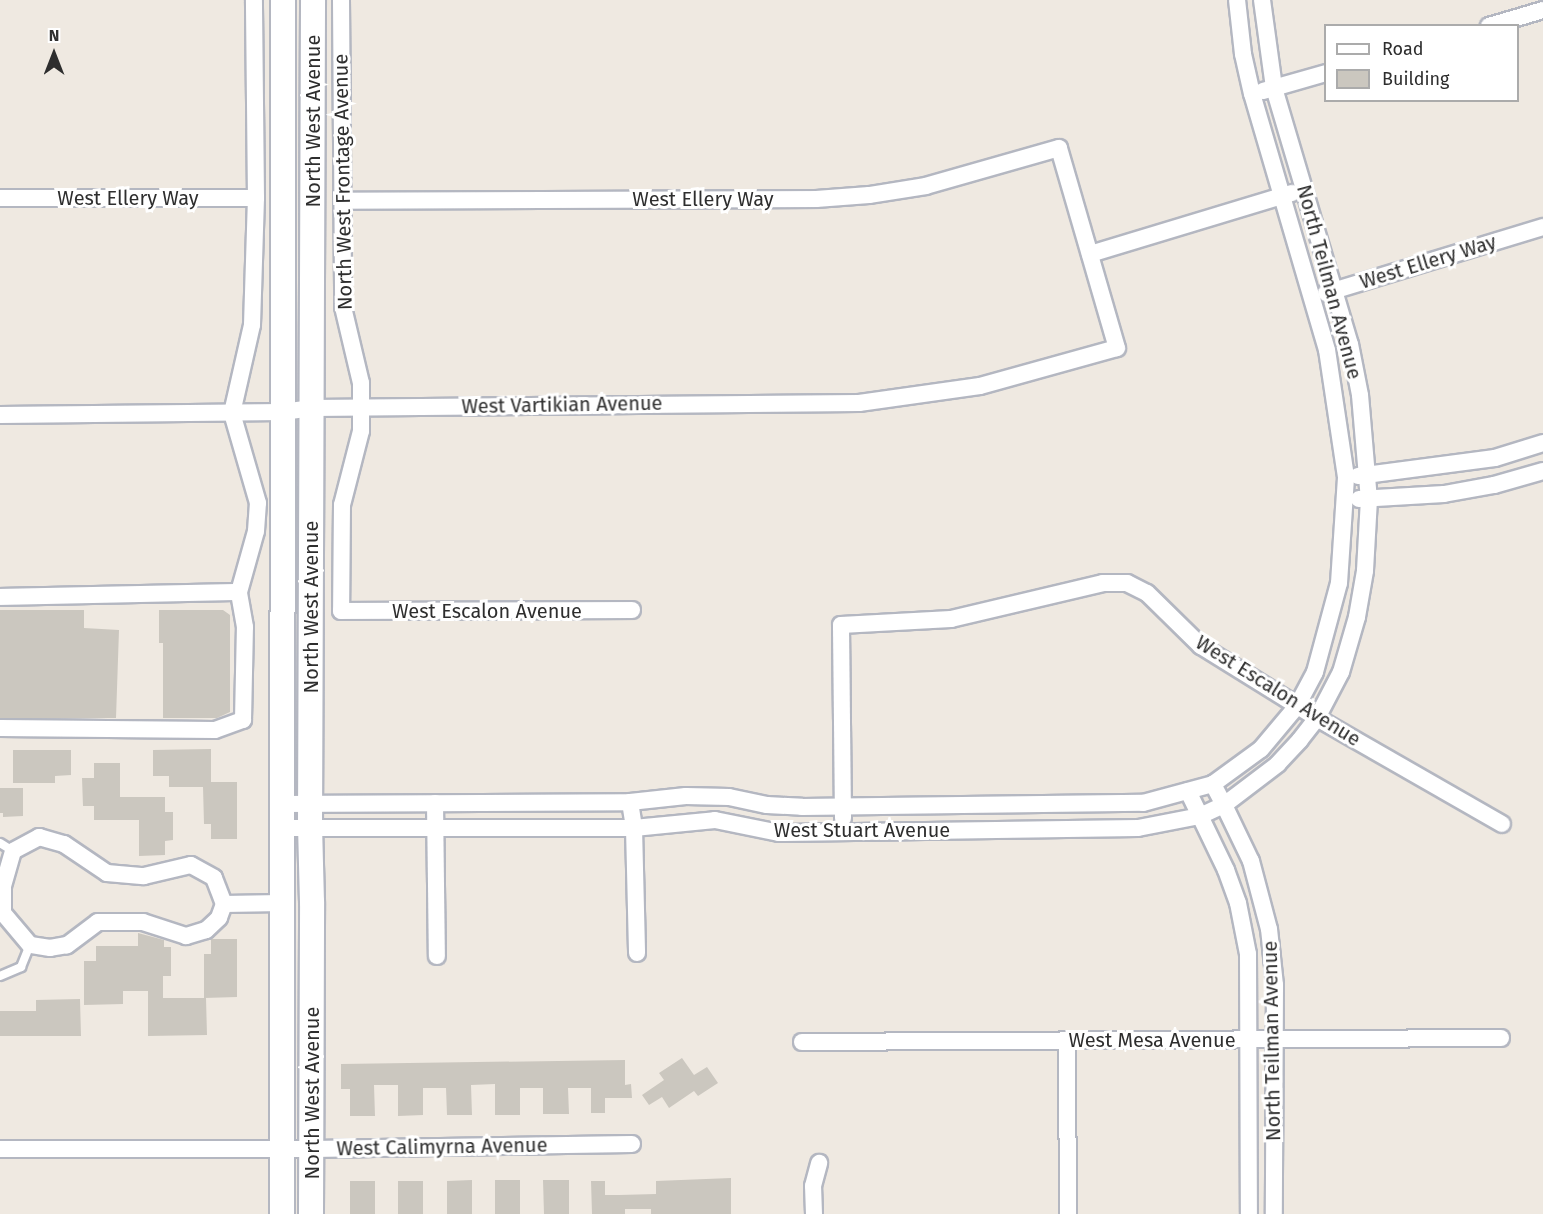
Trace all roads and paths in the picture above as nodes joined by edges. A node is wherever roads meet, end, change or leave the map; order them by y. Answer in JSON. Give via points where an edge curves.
{"nodes":[{"id":1,"x":254,"y":0,"type":"edge"},
{"id":2,"x":283,"y":0,"type":"edge"},
{"id":3,"x":313,"y":0,"type":"edge"},
{"id":4,"x":341,"y":0,"type":"edge"},
{"id":5,"x":1237,"y":0,"type":"edge"},
{"id":6,"x":1262,"y":0,"type":"edge"},
{"id":7,"x":1543,"y":10,"type":"edge"},
{"id":8,"x":1496,"y":24,"type":"edge"},
{"id":9,"x":1324,"y":74,"type":"edge"},
{"id":10,"x":1274,"y":88,"type":"junction"},
{"id":11,"x":1252,"y":94,"type":"junction"},
{"id":12,"x":1305,"y":189,"type":"junction"},
{"id":13,"x":1282,"y":196,"type":"junction"},
{"id":14,"x":0,"y":198,"type":"edge"},
{"id":15,"x":256,"y":198,"type":"junction"},
{"id":16,"x":342,"y":201,"type":"junction"},
{"id":17,"x":1543,"y":227,"type":"edge"},
{"id":18,"x":1090,"y":254,"type":"junction"},
{"id":19,"x":1334,"y":291,"type":"junction"},
{"id":20,"x":1313,"y":297,"type":"junction"},
{"id":21,"x":362,"y":407,"type":"junction"},
{"id":22,"x":312,"y":408,"type":"junction"},
{"id":23,"x":283,"y":412,"type":"junction"},
{"id":24,"x":232,"y":413,"type":"junction"},
{"id":25,"x":0,"y":415,"type":"edge"},
{"id":26,"x":1543,"y":443,"type":"edge"},
{"id":27,"x":1543,"y":471,"type":"edge"},
{"id":28,"x":1369,"y":475,"type":"junction"},
{"id":29,"x":1346,"y":477,"type":"junction"},
{"id":30,"x":1369,"y":499,"type":"junction"},
{"id":31,"x":1346,"y":500,"type":"junction"},
{"id":32,"x":239,"y":592,"type":"junction"},
{"id":33,"x":0,"y":597,"type":"edge"},
{"id":34,"x":632,"y":610,"type":"dead end"},
{"id":35,"x":341,"y":611,"type":"joint"},
{"id":36,"x":1297,"y":706,"type":"junction"},
{"id":37,"x":1317,"y":718,"type":"junction"},
{"id":38,"x":0,"y":728,"type":"edge"},
{"id":39,"x":1214,"y":784,"type":"junction"},
{"id":40,"x":1188,"y":791,"type":"junction"},
{"id":41,"x":630,"y":802,"type":"junction"},
{"id":42,"x":435,"y":803,"type":"junction"},
{"id":43,"x":282,"y":804,"type":"junction"},
{"id":44,"x":1224,"y":805,"type":"junction"},
{"id":45,"x":843,"y":807,"type":"junction"},
{"id":46,"x":310,"y":815,"type":"junction"},
{"id":47,"x":1200,"y":816,"type":"junction"},
{"id":48,"x":1502,"y":824,"type":"dead end"},
{"id":49,"x":437,"y":827,"type":"junction"},
{"id":50,"x":282,"y":828,"type":"junction"},
{"id":51,"x":634,"y":828,"type":"junction"},
{"id":52,"x":843,"y":830,"type":"junction"},
{"id":53,"x":6,"y":847,"type":"edge"},
{"id":54,"x":282,"y":903,"type":"junction"},
{"id":55,"x":224,"y":904,"type":"junction"},
{"id":56,"x":30,"y":945,"type":"junction"},
{"id":57,"x":637,"y":953,"type":"dead end"},
{"id":58,"x":437,"y":956,"type":"dead end"},
{"id":59,"x":0,"y":976,"type":"edge"},
{"id":60,"x":1502,"y":1038,"type":"dead end"},
{"id":61,"x":1250,"y":1039,"type":"junction"},
{"id":62,"x":1275,"y":1039,"type":"junction"},
{"id":63,"x":1067,"y":1040,"type":"junction"},
{"id":64,"x":802,"y":1042,"type":"dead end"},
{"id":65,"x":632,"y":1144,"type":"dead end"},
{"id":66,"x":0,"y":1149,"type":"edge"},
{"id":67,"x":283,"y":1149,"type":"junction"},
{"id":68,"x":312,"y":1149,"type":"junction"},
{"id":69,"x":819,"y":1163,"type":"dead end"},
{"id":70,"x":282,"y":1214,"type":"edge"},
{"id":71,"x":311,"y":1214,"type":"edge"},
{"id":72,"x":814,"y":1214,"type":"edge"},
{"id":73,"x":1068,"y":1214,"type":"edge"},
{"id":74,"x":1249,"y":1214,"type":"edge"},
{"id":75,"x":1274,"y":1214,"type":"edge"}],
"edges":[{"from":1,"to":15,"type":"street"},
{"from":2,"to":23,"type":"main road","name":"North West Avenue"},
{"from":3,"to":22,"type":"main road","name":"North West Avenue"},
{"from":4,"to":16,"type":"street","name":"North West Frontage Avenue"},
{"from":5,"to":11,"type":"street","name":"North Teilman Avenue"},
{"from":6,"to":10,"type":"street","name":"North Teilman Avenue"},
{"from":7,"to":8,"type":"street"},
{"from":9,"to":10,"type":"street"},
{"from":10,"to":11,"type":"street"},
{"from":10,"to":12,"type":"street","name":"North Teilman Avenue"},
{"from":11,"to":13,"type":"street","name":"North Teilman Avenue"},
{"from":12,"to":13,"type":"street"},
{"from":12,"to":19,"type":"street","name":"North Teilman Avenue"},
{"from":13,"to":18,"type":"street"},
{"from":13,"to":20,"type":"street","name":"North Teilman Avenue"},
{"from":14,"to":15,"type":"street","name":"West Ellery Way"},
{"from":15,"to":24,"type":"street","via":[[252,325]]},
{"from":16,"to":18,"type":"street","name":"West Ellery Way","via":[[837,197],[926,186],[1059,148]]},
{"from":16,"to":21,"type":"street","name":"North West Frontage Avenue","via":[[343,307],[361,383]]},
{"from":17,"to":19,"type":"street","name":"West Ellery Way"},
{"from":18,"to":21,"type":"street","name":"West Vartikian Avenue","via":[[1117,348],[980,386],[859,403]]},
{"from":19,"to":20,"type":"street","name":"West Ellery Way"},
{"from":19,"to":28,"type":"street","name":"North Teilman Avenue","via":[[1360,395]]},
{"from":20,"to":29,"type":"street","name":"North Teilman Avenue","via":[[1327,350]]},
{"from":21,"to":22,"type":"street","name":"West Vartikian Avenue"},
{"from":21,"to":35,"type":"street","name":"North West Frontage Avenue","via":[[361,430],[342,505]]},
{"from":22,"to":23,"type":"street","name":"West Vartikian Avenue"},
{"from":22,"to":46,"type":"main road","name":"North West Avenue"},
{"from":23,"to":24,"type":"street","name":"West Vartikian Avenue"},
{"from":23,"to":43,"type":"main road","name":"North West Avenue"},
{"from":24,"to":25,"type":"street","name":"West Vartikian Avenue"},
{"from":24,"to":32,"type":"street","via":[[258,503],[256,531]]},
{"from":26,"to":28,"type":"street","via":[[1495,459]]},
{"from":27,"to":30,"type":"street","via":[[1444,494]]},
{"from":28,"to":29,"type":"street"},
{"from":28,"to":30,"type":"street","name":"North Teilman Avenue"},
{"from":29,"to":31,"type":"street","name":"North Teilman Avenue"},
{"from":30,"to":31,"type":"street"},
{"from":30,"to":37,"type":"street","name":"North Teilman Avenue","via":[[1365,571],[1357,617],[1341,672]]},
{"from":31,"to":36,"type":"street","name":"North Teilman Avenue","via":[[1339,583],[1315,672]]},
{"from":32,"to":33,"type":"street"},
{"from":32,"to":38,"type":"street","via":[[245,627],[243,720],[215,730]]},
{"from":34,"to":35,"type":"street","name":"West Escalon Avenue"},
{"from":36,"to":37,"type":"street","name":"West Escalon Avenue"},
{"from":36,"to":39,"type":"street","name":"North Teilman Avenue","via":[[1261,749]]},
{"from":36,"to":45,"type":"street","name":"West Escalon Avenue","via":[[1201,646],[1147,593],[1127,583],[1102,583],[951,619],[841,625]]},
{"from":37,"to":44,"type":"street","name":"North Teilman Avenue","via":[[1278,764]]},
{"from":37,"to":48,"type":"street","name":"West Escalon Avenue"},
{"from":39,"to":40,"type":"street","name":"West Stuart Avenue"},
{"from":39,"to":44,"type":"street","name":"North Teilman Avenue"},
{"from":40,"to":45,"type":"street","name":"West Stuart Avenue","via":[[1143,803]]},
{"from":40,"to":47,"type":"street","name":"North Teilman Avenue"},
{"from":41,"to":42,"type":"street","name":"West Stuart Avenue"},
{"from":41,"to":45,"type":"street","name":"West Stuart Avenue","via":[[686,796],[729,797],[767,805]]},
{"from":41,"to":51,"type":"street"},
{"from":42,"to":46,"type":"street","name":"West Stuart Avenue"},
{"from":42,"to":49,"type":"street"},
{"from":43,"to":46,"type":"street","name":"West Stuart Avenue"},
{"from":43,"to":50,"type":"main road","name":"North West Avenue"},
{"from":44,"to":47,"type":"street","name":"West Stuart Avenue"},
{"from":44,"to":62,"type":"street","name":"North Teilman Avenue","via":[[1251,861],[1269,929]]},
{"from":45,"to":52,"type":"street"},
{"from":46,"to":49,"type":"street","name":"West Stuart Avenue"},
{"from":46,"to":50,"type":"street","name":"West Stuart Avenue"},
{"from":46,"to":68,"type":"main road","name":"North West Avenue"},
{"from":47,"to":52,"type":"street","name":"West Stuart Avenue","via":[[1137,828]]},
{"from":47,"to":61,"type":"street","name":"North Teilman Avenue","via":[[1226,870],[1245,933]]},
{"from":49,"to":51,"type":"street","name":"West Stuart Avenue"},
{"from":49,"to":58,"type":"street"},
{"from":50,"to":54,"type":"main road","name":"North West Avenue"},
{"from":51,"to":52,"type":"street","name":"West Stuart Avenue","via":[[715,819],[778,833]]},
{"from":51,"to":57,"type":"street"},
{"from":53,"to":55,"type":"street","via":[[39,837],[64,844],[107,873],[144,876],[191,865],[214,878]]},
{"from":53,"to":56,"type":"street","via":[[3,913]]},
{"from":54,"to":55,"type":"street"},
{"from":54,"to":67,"type":"main road","name":"North West Avenue"},
{"from":55,"to":56,"type":"street","via":[[219,918],[206,930],[186,936],[142,921],[99,922],[67,945]]},
{"from":56,"to":59,"type":"lane","via":[[21,967]]},
{"from":60,"to":62,"type":"street","name":"West Mesa Avenue"},
{"from":61,"to":62,"type":"street","name":"West Mesa Avenue"},
{"from":61,"to":63,"type":"street","name":"West Mesa Avenue"},
{"from":61,"to":74,"type":"street","name":"North Teilman Avenue"},
{"from":62,"to":75,"type":"street","name":"North Teilman Avenue"},
{"from":63,"to":64,"type":"street","name":"West Mesa Avenue"},
{"from":63,"to":73,"type":"street"},
{"from":65,"to":68,"type":"street","name":"West Calimyrna Avenue"},
{"from":66,"to":67,"type":"street","name":"West Calimyrna Avenue"},
{"from":67,"to":68,"type":"street","name":"West Calimyrna Avenue"},
{"from":67,"to":70,"type":"main road","name":"North West Avenue"},
{"from":68,"to":71,"type":"main road","name":"North West Avenue"},
{"from":69,"to":72,"type":"street","via":[[813,1186]]}]}
